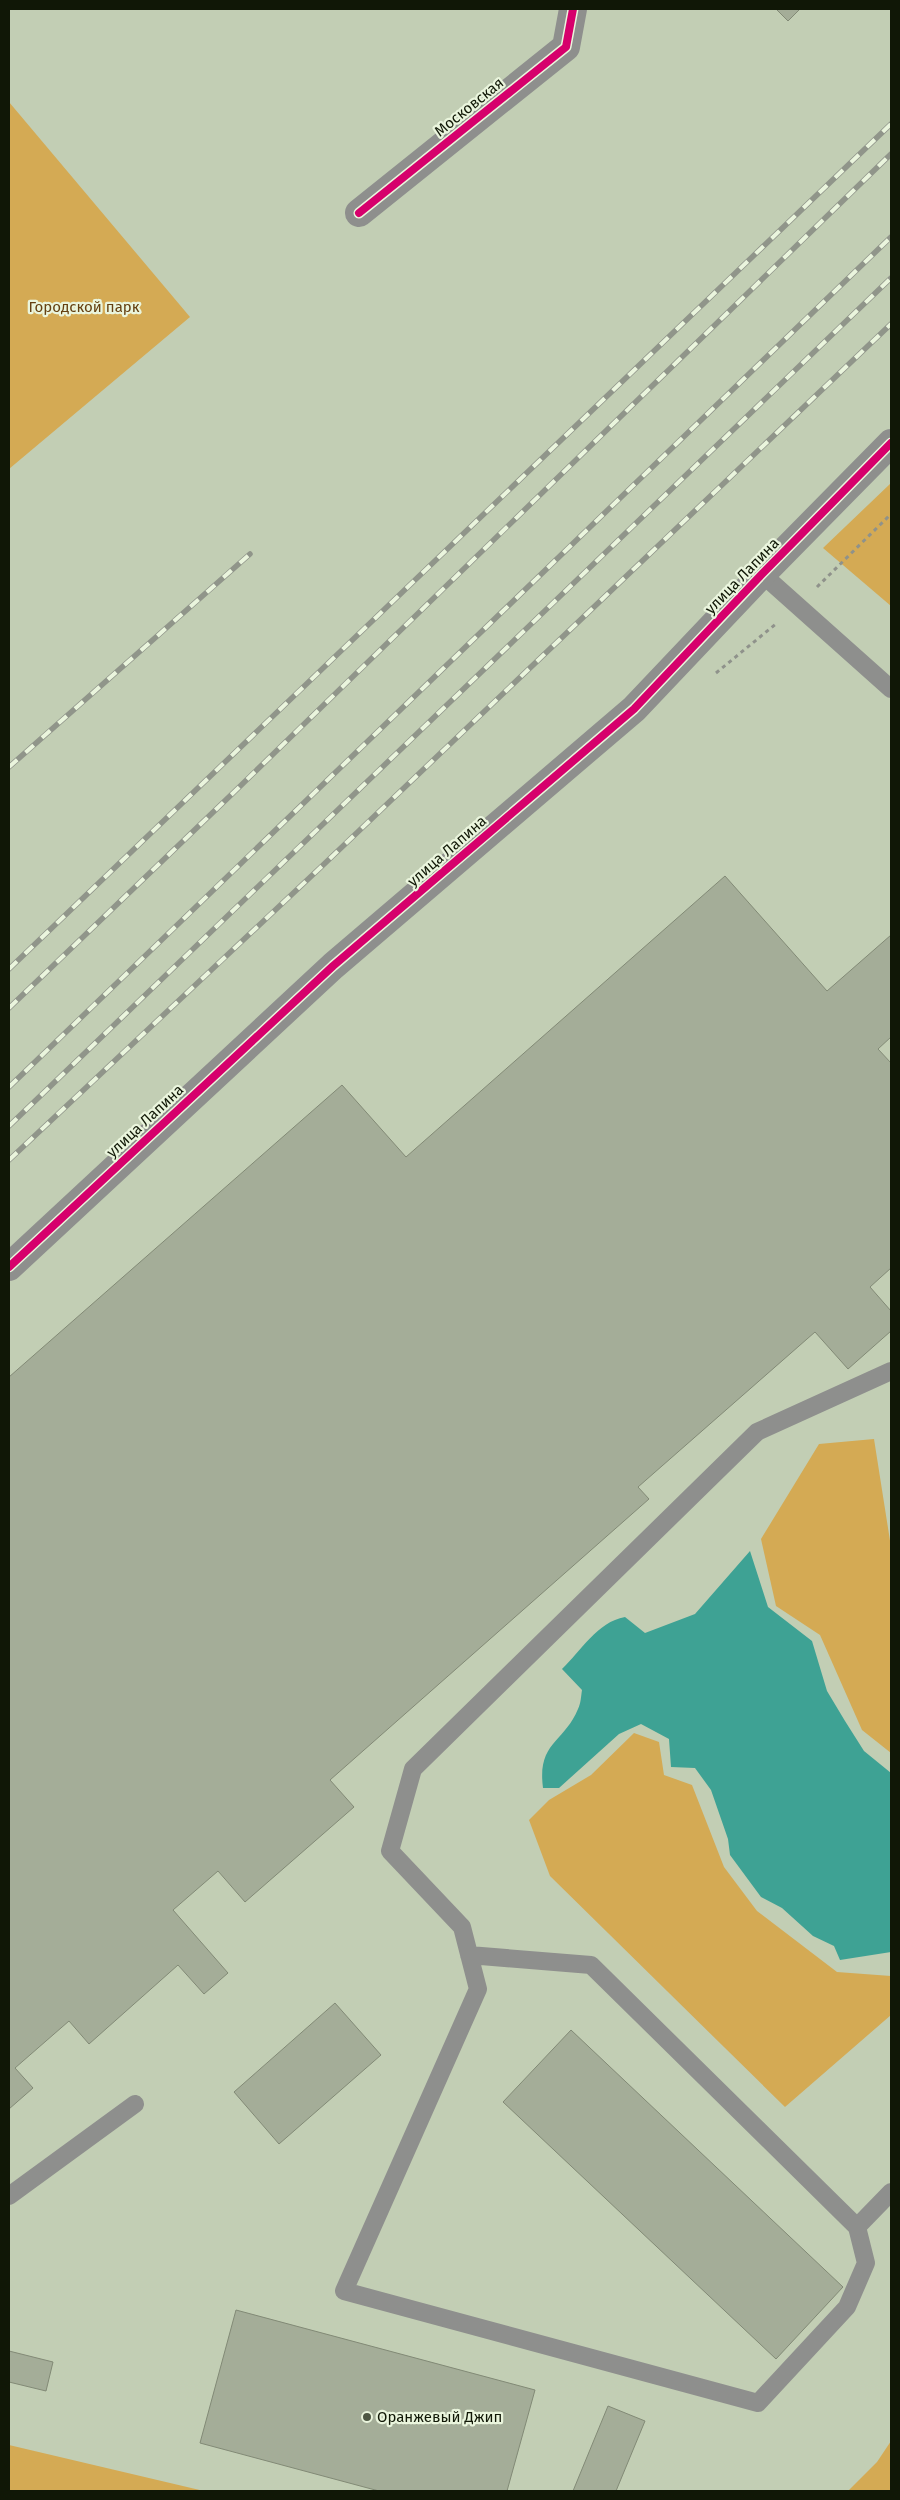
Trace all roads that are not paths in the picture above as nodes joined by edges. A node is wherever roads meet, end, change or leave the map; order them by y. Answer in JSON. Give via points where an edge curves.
{"nodes":[{"id":1,"x":573,"y":9,"type":"edge"},
{"id":2,"x":359,"y":213,"type":"dead end"},
{"id":3,"x":891,"y":443,"type":"edge"},
{"id":4,"x":762,"y":574,"type":"junction"},
{"id":5,"x":891,"y":688,"type":"edge"},
{"id":6,"x":9,"y":1267,"type":"edge"},
{"id":7,"x":891,"y":1371,"type":"edge"},
{"id":8,"x":469,"y":1955,"type":"junction"},
{"id":9,"x":135,"y":2104,"type":"dead end"},
{"id":10,"x":891,"y":2192,"type":"edge"},
{"id":11,"x":9,"y":2196,"type":"edge"},
{"id":12,"x":857,"y":2227,"type":"junction"}],
"edges":[{"from":1,"to":2,"type":"street","name":"Московская","via":[[566,47]]},
{"from":3,"to":4,"type":"street","name":"улица Лапина"},
{"from":4,"to":5,"type":"lane"},
{"from":4,"to":6,"type":"street","name":"улица Лапина","via":[[634,709],[333,966]]},
{"from":7,"to":8,"type":"lane","via":[[757,1432],[413,1769],[390,1851],[462,1927]]},
{"from":8,"to":12,"type":"lane","via":[[590,1965]]},
{"from":8,"to":12,"type":"lane","via":[[478,1989],[344,2292],[758,2403],[847,2307],[866,2263]]},
{"from":9,"to":11,"type":"lane"},
{"from":10,"to":12,"type":"lane"}]}
